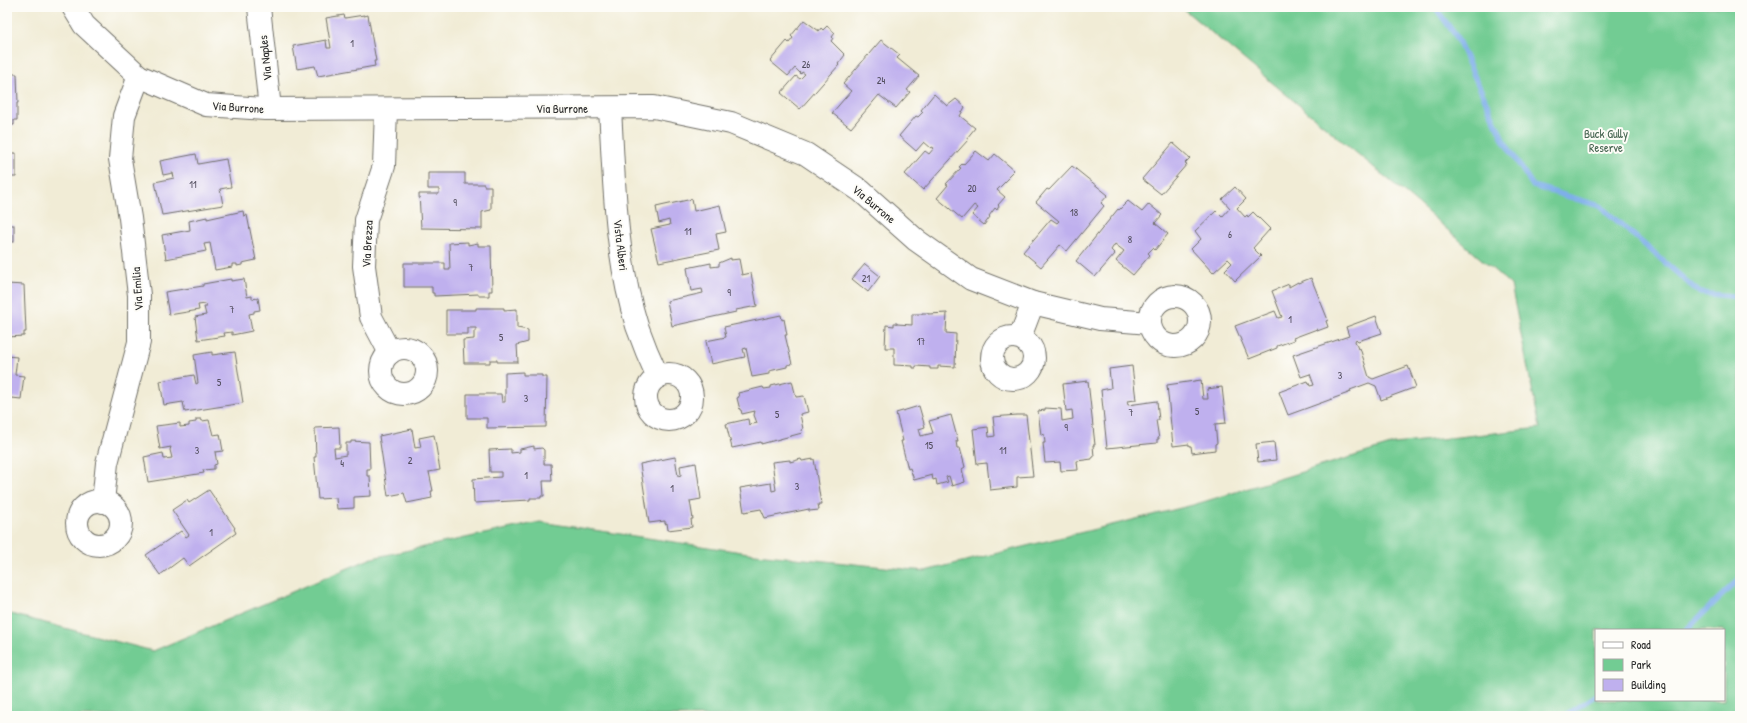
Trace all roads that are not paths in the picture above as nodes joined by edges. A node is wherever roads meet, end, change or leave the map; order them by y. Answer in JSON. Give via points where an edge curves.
{"nodes":[{"id":1,"x":73,"y":7,"type":"edge"},
{"id":2,"x":260,"y":7,"type":"edge"},
{"id":3,"x":139,"y":76,"type":"junction"},
{"id":4,"x":610,"y":108,"type":"junction"},
{"id":5,"x":270,"y":109,"type":"junction"},
{"id":6,"x":386,"y":109,"type":"junction"},
{"id":7,"x":1033,"y":304,"type":"junction"},
{"id":8,"x":1150,"y":323,"type":"dead end"},
{"id":9,"x":1020,"y":337,"type":"dead end"},
{"id":10,"x":390,"y":353,"type":"dead end"},
{"id":11,"x":658,"y":377,"type":"dead end"},
{"id":12,"x":103,"y":502,"type":"dead end"}],
"edges":[{"from":1,"to":3,"type":"street","name":"Via Burrone","via":[[84,25]]},
{"from":2,"to":5,"type":"street","name":"Via Naples"},
{"from":3,"to":5,"type":"street","name":"Via Burrone","via":[[206,105]]},
{"from":3,"to":12,"type":"street","name":"Via Emilia","via":[[124,116],[120,159],[139,294],[139,342],[107,463]]},
{"from":4,"to":6,"type":"street","name":"Via Burrone"},
{"from":4,"to":7,"type":"street","name":"Via Burrone","via":[[654,107],[731,123],[806,154],[861,191],[916,240],[972,279]]},
{"from":4,"to":11,"type":"street","name":"Vista Alberi","via":[[614,190],[625,274],[637,325]]},
{"from":5,"to":6,"type":"street","name":"Via Burrone"},
{"from":6,"to":10,"type":"street","name":"Via Brezza","via":[[384,166],[366,220],[364,266],[371,317]]},
{"from":7,"to":8,"type":"street","name":"Via Burrone","via":[[1100,319]]},
{"from":7,"to":9,"type":"street"}]}
